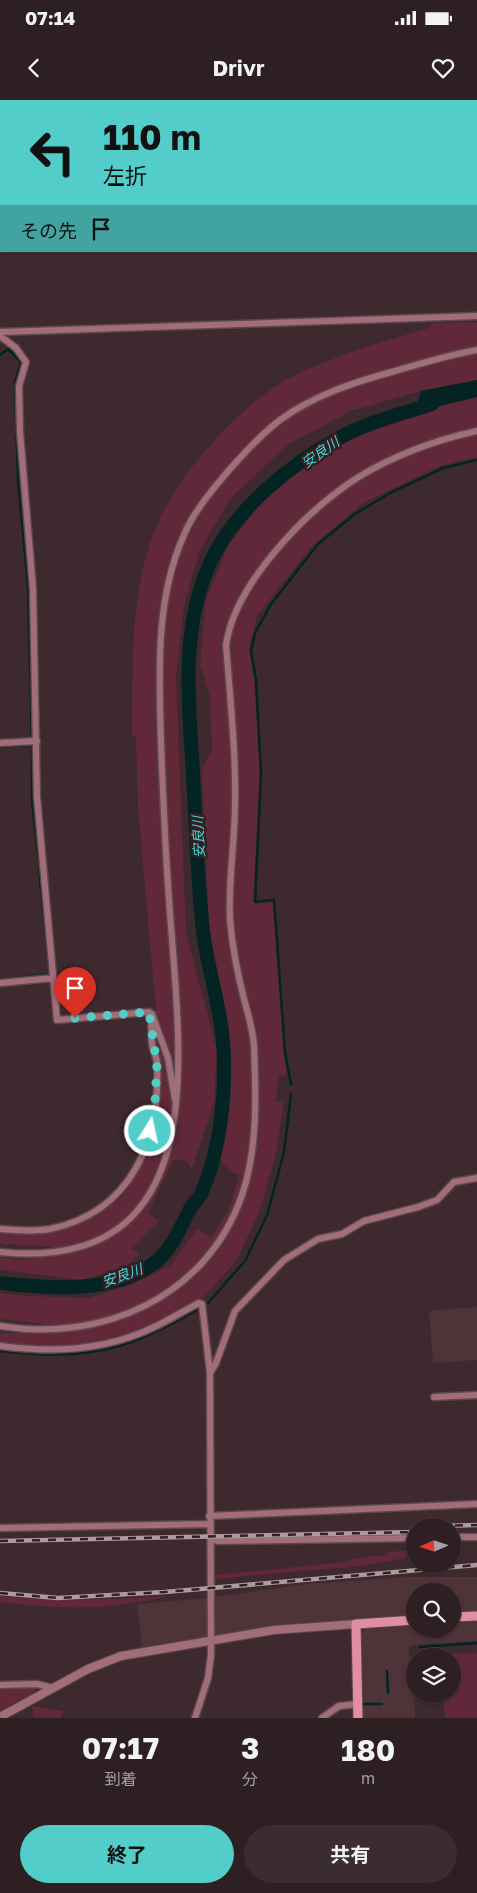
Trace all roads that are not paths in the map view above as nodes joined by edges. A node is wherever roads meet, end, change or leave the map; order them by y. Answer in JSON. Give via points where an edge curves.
{"nodes":[{"id":1,"x":477,"y":316,"type":"edge"},
{"id":2,"x":0,"y":332,"type":"edge"},
{"id":3,"x":0,"y":336,"type":"edge"},
{"id":4,"x":477,"y":350,"type":"edge"},
{"id":5,"x":477,"y":431,"type":"edge"},
{"id":6,"x":37,"y":741,"type":"junction"},
{"id":7,"x":0,"y":743,"type":"edge"},
{"id":8,"x":53,"y":978,"type":"junction"},
{"id":9,"x":0,"y":983,"type":"edge"},
{"id":10,"x":149,"y":1012,"type":"junction"},
{"id":11,"x":176,"y":1109,"type":"junction"},
{"id":12,"x":477,"y":1178,"type":"edge"},
{"id":13,"x":0,"y":1229,"type":"edge"},
{"id":14,"x":0,"y":1252,"type":"edge"},
{"id":15,"x":0,"y":1326,"type":"edge"},
{"id":16,"x":0,"y":1346,"type":"edge"},
{"id":17,"x":210,"y":1373,"type":"junction"},
{"id":18,"x":477,"y":1395,"type":"edge"},
{"id":19,"x":434,"y":1397,"type":"dead end"},
{"id":20,"x":477,"y":1504,"type":"edge"},
{"id":21,"x":209,"y":1516,"type":"junction"},
{"id":22,"x":209,"y":1524,"type":"junction"},
{"id":23,"x":0,"y":1528,"type":"edge"},
{"id":24,"x":461,"y":1537,"type":"edge"},
{"id":25,"x":477,"y":1537,"type":"edge"},
{"id":26,"x":406,"y":1538,"type":"edge"},
{"id":27,"x":212,"y":1540,"type":"junction"},
{"id":28,"x":477,"y":1616,"type":"edge"},
{"id":29,"x":461,"y":1617,"type":"edge"},
{"id":30,"x":406,"y":1621,"type":"edge"},
{"id":31,"x":356,"y":1624,"type":"junction"},
{"id":32,"x":211,"y":1641,"type":"junction"},
{"id":33,"x":0,"y":1686,"type":"edge"},
{"id":34,"x":53,"y":1688,"type":"junction"},
{"id":35,"x":358,"y":1704,"type":"junction"},
{"id":36,"x":0,"y":1717,"type":"edge"},
{"id":37,"x":195,"y":1718,"type":"edge"},
{"id":38,"x":322,"y":1718,"type":"edge"},
{"id":39,"x":358,"y":1718,"type":"edge"}],
"edges":[{"from":1,"to":2,"type":"street"},
{"from":3,"to":6,"type":"street","via":[[16,348],[26,362],[19,386],[20,432],[33,589]]},
{"from":4,"to":11,"type":"street","via":[[439,357],[354,382],[298,409],[273,426],[238,460],[212,491],[182,538],[166,595],[160,678],[164,823],[177,994],[179,1078]]},
{"from":5,"to":15,"type":"street","via":[[445,438],[378,467],[334,496],[288,539],[259,574],[238,607],[228,632],[226,645],[236,761],[230,918],[237,969],[252,1024],[254,1053],[250,1164],[233,1217],[203,1261],[183,1281],[137,1311],[77,1327]]},
{"from":6,"to":7,"type":"street"},
{"from":6,"to":8,"type":"street","via":[[37,797]]},
{"from":8,"to":9,"type":"street"},
{"from":8,"to":10,"type":"street","via":[[57,1020]]},
{"from":10,"to":11,"type":"street","via":[[168,1058]]},
{"from":10,"to":13,"type":"street","via":[[157,1065],[155,1102],[147,1142],[131,1178],[118,1194],[89,1216],[49,1229]]},
{"from":11,"to":14,"type":"street","via":[[171,1136],[154,1184],[129,1220],[92,1244],[71,1250],[20,1254]]},
{"from":12,"to":17,"type":"street","via":[[454,1182],[437,1200],[364,1221],[342,1234],[318,1239],[284,1260],[235,1311]]},
{"from":16,"to":17,"type":"street","via":[[72,1350],[90,1347],[151,1329],[200,1303]]},
{"from":17,"to":21,"type":"street"},
{"from":18,"to":19,"type":"street"},
{"from":20,"to":21,"type":"street"},
{"from":21,"to":22,"type":"street"},
{"from":22,"to":23,"type":"street"},
{"from":22,"to":27,"type":"street"},
{"from":24,"to":25,"type":"street"},
{"from":26,"to":27,"type":"street"},
{"from":27,"to":32,"type":"street"},
{"from":28,"to":29,"type":"main road"},
{"from":30,"to":31,"type":"main road"},
{"from":31,"to":32,"type":"street","via":[[274,1630]]},
{"from":31,"to":35,"type":"main road"},
{"from":32,"to":34,"type":"street","via":[[121,1656]]},
{"from":32,"to":37,"type":"street","via":[[208,1678]]},
{"from":33,"to":34,"type":"street","via":[[37,1684]]},
{"from":34,"to":36,"type":"street"},
{"from":35,"to":38,"type":"street","via":[[340,1706]]},
{"from":35,"to":39,"type":"main road"}]}
